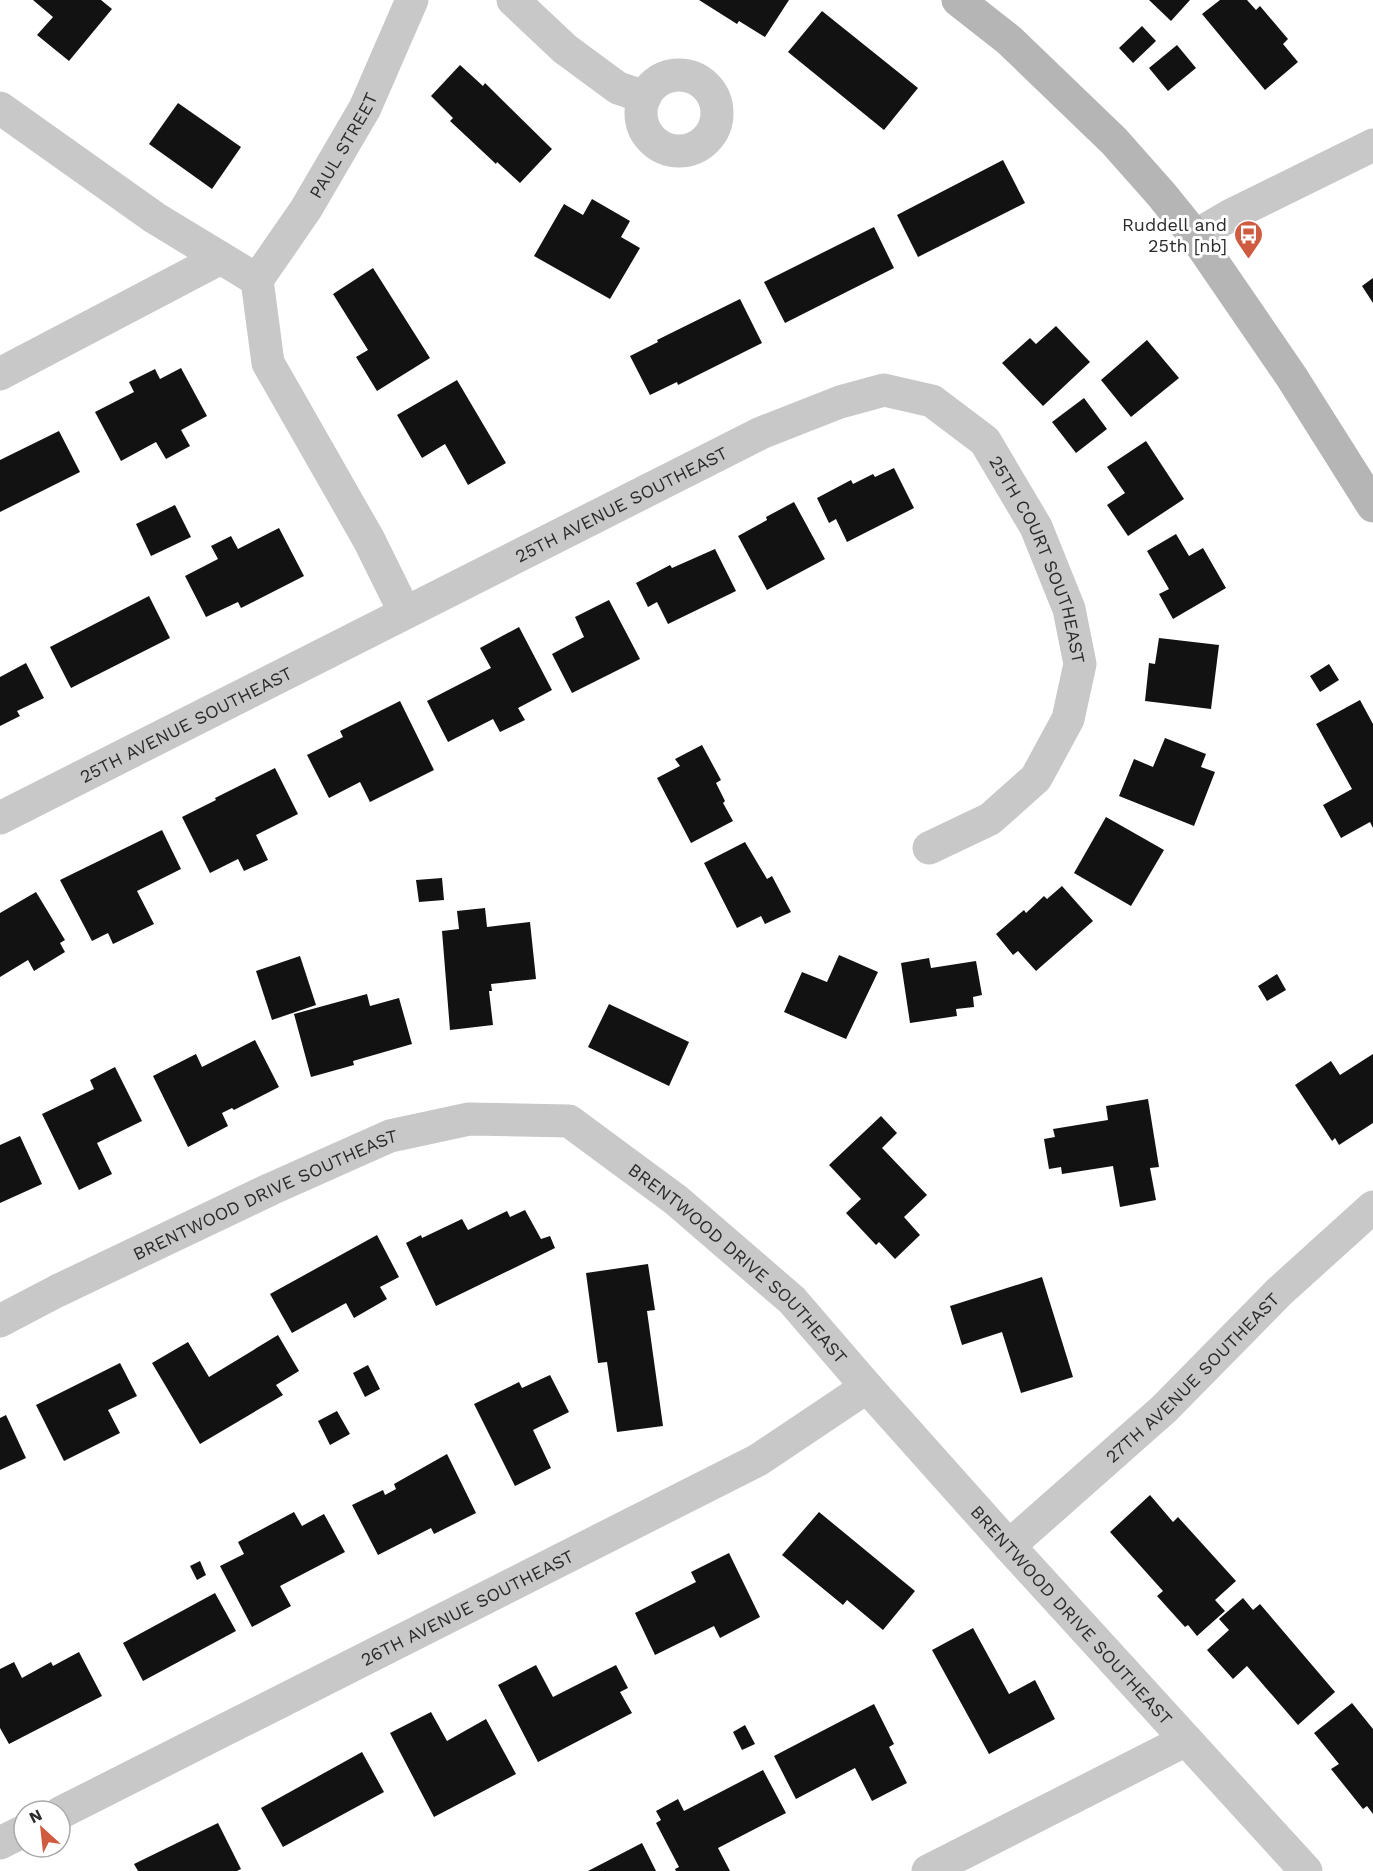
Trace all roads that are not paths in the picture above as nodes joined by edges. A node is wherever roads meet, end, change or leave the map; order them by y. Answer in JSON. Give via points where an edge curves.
{"nodes":[{"id":1,"x":412,"y":0,"type":"edge"},
{"id":2,"x":513,"y":0,"type":"edge"},
{"id":3,"x":958,"y":0,"type":"edge"},
{"id":4,"x":645,"y":97,"type":"dead end"},
{"id":5,"x":0,"y":108,"type":"edge"},
{"id":6,"x":1373,"y":145,"type":"edge"},
{"id":7,"x":1195,"y":236,"type":"junction"},
{"id":8,"x":221,"y":258,"type":"junction"},
{"id":9,"x":257,"y":280,"type":"junction"},
{"id":10,"x":0,"y":374,"type":"edge"},
{"id":11,"x":840,"y":402,"type":"joint"},
{"id":12,"x":1373,"y":506,"type":"edge"},
{"id":13,"x":405,"y":614,"type":"junction"},
{"id":14,"x":0,"y":818,"type":"edge"},
{"id":15,"x":929,"y":848,"type":"dead end"},
{"id":16,"x":1373,"y":1207,"type":"edge"},
{"id":17,"x":0,"y":1321,"type":"edge"},
{"id":18,"x":867,"y":1387,"type":"junction"},
{"id":19,"x":1009,"y":1546,"type":"junction"},
{"id":20,"x":1186,"y":1740,"type":"junction"},
{"id":21,"x":72,"y":1807,"type":"edge"},
{"id":22,"x":928,"y":1871,"type":"edge"},
{"id":23,"x":1306,"y":1871,"type":"edge"}],
"edges":[{"from":1,"to":9,"type":"street","name":"PAUL STREET","via":[[365,108],[306,209]]},
{"from":2,"to":4,"type":"street","via":[[565,49],[618,88]]},
{"from":3,"to":7,"type":"main road","via":[[1009,40],[1114,141]]},
{"from":5,"to":8,"type":"street","via":[[155,218]]},
{"from":6,"to":7,"type":"street"},
{"from":7,"to":12,"type":"main road","via":[[1291,376]]},
{"from":8,"to":9,"type":"street"},
{"from":8,"to":10,"type":"street"},
{"from":9,"to":13,"type":"street","via":[[268,363],[369,540]]},
{"from":11,"to":13,"type":"street","name":"25TH AVENUE SOUTHEAST","via":[[761,433]]},
{"from":11,"to":15,"type":"street","name":"25TH COURT SOUTHEAST","via":[[884,390],[932,401],[985,441],[1036,527],[1069,609],[1080,664],[1068,719],[1036,778],[990,819]]},
{"from":13,"to":14,"type":"street","name":"25TH AVENUE SOUTHEAST"},
{"from":16,"to":19,"type":"street","name":"27TH AVENUE SOUTHEAST","via":[[1279,1292],[1164,1409]]},
{"from":17,"to":18,"type":"street","name":"BRENTWOOD DRIVE SOUTHEAST","via":[[271,1189],[390,1136],[469,1119],[569,1121],[676,1200],[792,1300]]},
{"from":18,"to":19,"type":"street","name":"BRENTWOOD DRIVE SOUTHEAST"},
{"from":18,"to":21,"type":"street","name":"26TH AVENUE SOUTHEAST","via":[[758,1460]]},
{"from":19,"to":20,"type":"street","name":"BRENTWOOD DRIVE SOUTHEAST"},
{"from":20,"to":22,"type":"street"},
{"from":20,"to":23,"type":"street","name":"BRENTWOOD DRIVE SOUTHEAST"}]}
